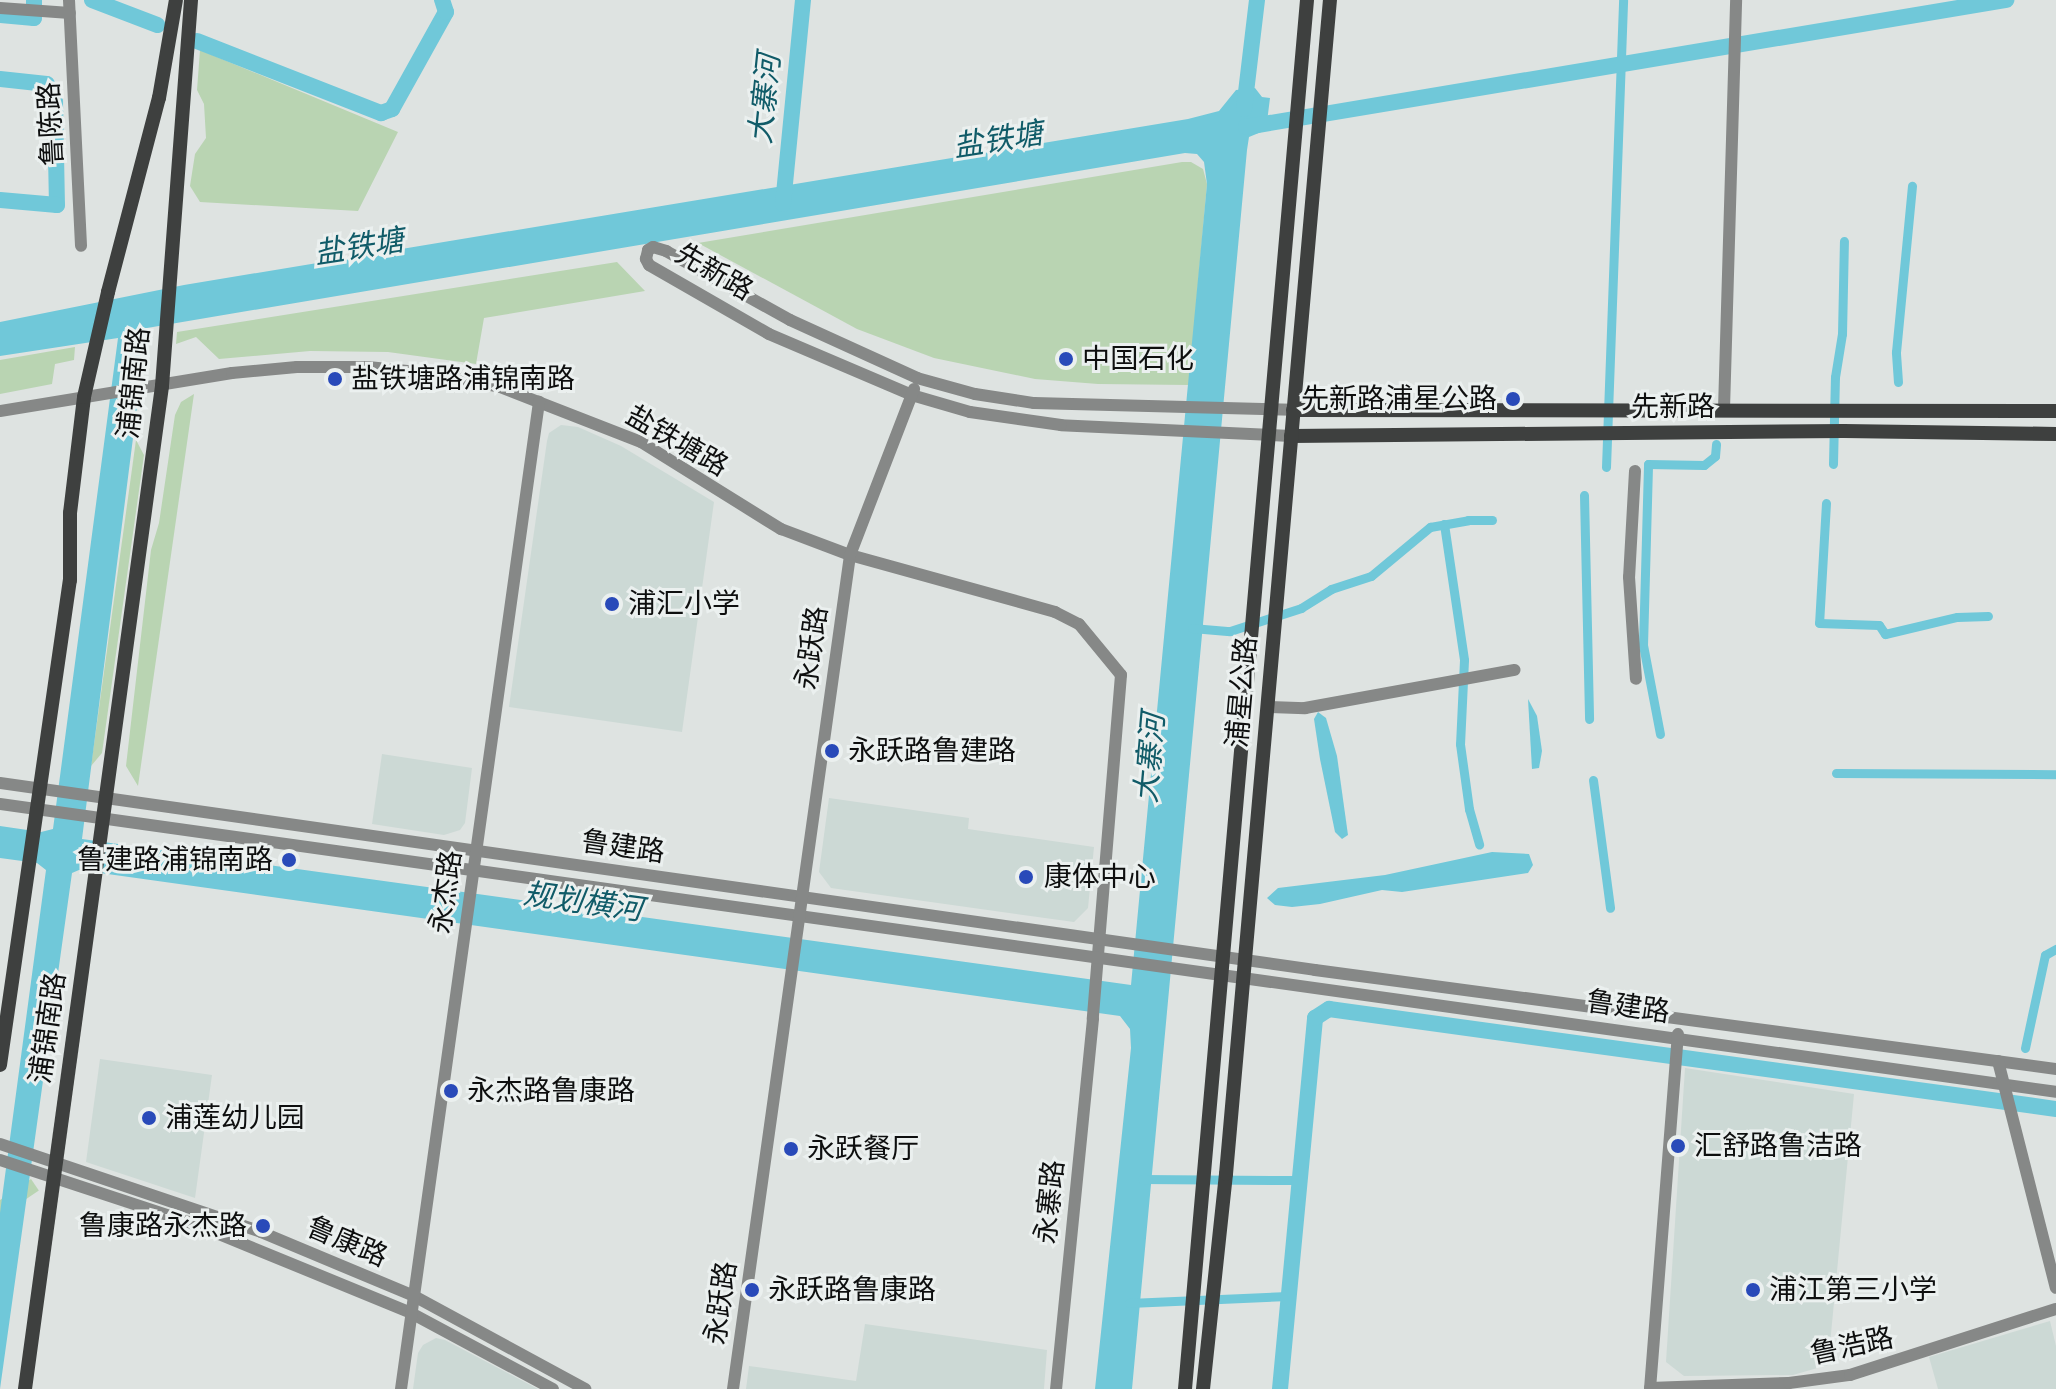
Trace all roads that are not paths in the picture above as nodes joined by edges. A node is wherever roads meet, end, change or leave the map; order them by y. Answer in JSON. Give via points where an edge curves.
{"nodes":[{"id":1,"x":176,"y":0,"type":"edge"},
{"id":2,"x":191,"y":0,"type":"edge"},
{"id":3,"x":1307,"y":0,"type":"edge"},
{"id":4,"x":1330,"y":0,"type":"edge"},
{"id":5,"x":70,"y":7,"type":"edge"},
{"id":6,"x":1736,"y":7,"type":"edge"},
{"id":7,"x":0,"y":8,"type":"edge"},
{"id":8,"x":81,"y":246,"type":"dead end"},
{"id":9,"x":917,"y":378,"type":"junction"},
{"id":10,"x":162,"y":386,"type":"junction"},
{"id":11,"x":912,"y":395,"type":"junction"},
{"id":12,"x":84,"y":397,"type":"junction"},
{"id":13,"x":539,"y":402,"type":"junction"},
{"id":14,"x":1724,"y":409,"type":"junction"},
{"id":15,"x":1270,"y":410,"type":"junction"},
{"id":16,"x":1293,"y":410,"type":"junction"},
{"id":17,"x":0,"y":411,"type":"edge"},
{"id":18,"x":2056,"y":411,"type":"edge"},
{"id":19,"x":2056,"y":434,"type":"edge"},
{"id":20,"x":1268,"y":435,"type":"junction"},
{"id":21,"x":1291,"y":436,"type":"junction"},
{"id":22,"x":1635,"y":471,"type":"dead end"},
{"id":23,"x":850,"y":555,"type":"junction"},
{"id":24,"x":1515,"y":670,"type":"dead end"},
{"id":25,"x":1636,"y":679,"type":"dead end"},
{"id":26,"x":1267,"y":707,"type":"junction"},
{"id":27,"x":0,"y":783,"type":"edge"},
{"id":28,"x":39,"y":788,"type":"junction"},
{"id":29,"x":107,"y":797,"type":"junction"},
{"id":30,"x":7,"y":805,"type":"edge"},
{"id":31,"x":35,"y":810,"type":"junction"},
{"id":32,"x":103,"y":821,"type":"junction"},
{"id":33,"x":477,"y":850,"type":"junction"},
{"id":34,"x":473,"y":873,"type":"junction"},
{"id":35,"x":803,"y":896,"type":"junction"},
{"id":36,"x":800,"y":919,"type":"junction"},
{"id":37,"x":1099,"y":938,"type":"junction"},
{"id":38,"x":1223,"y":956,"type":"junction"},
{"id":39,"x":1245,"y":959,"type":"junction"},
{"id":40,"x":1097,"y":960,"type":"junction"},
{"id":41,"x":1221,"y":978,"type":"junction"},
{"id":42,"x":1243,"y":980,"type":"junction"},
{"id":43,"x":1680,"y":1019,"type":"junction"},
{"id":44,"x":1678,"y":1039,"type":"junction"},
{"id":45,"x":1998,"y":1061,"type":"junction"},
{"id":46,"x":0,"y":1065,"type":"edge"},
{"id":47,"x":2056,"y":1069,"type":"edge"},
{"id":48,"x":2003,"y":1084,"type":"junction"},
{"id":49,"x":2056,"y":1092,"type":"edge"},
{"id":50,"x":0,"y":1144,"type":"edge"},
{"id":51,"x":0,"y":1160,"type":"edge"},
{"id":52,"x":55,"y":1161,"type":"junction"},
{"id":53,"x":53,"y":1177,"type":"junction"},
{"id":54,"x":2056,"y":1288,"type":"edge"},
{"id":55,"x":414,"y":1296,"type":"junction"},
{"id":56,"x":2056,"y":1309,"type":"edge"},
{"id":57,"x":411,"y":1313,"type":"junction"},
{"id":58,"x":25,"y":1389,"type":"edge"},
{"id":59,"x":401,"y":1389,"type":"edge"},
{"id":60,"x":553,"y":1389,"type":"edge"},
{"id":61,"x":585,"y":1389,"type":"edge"},
{"id":62,"x":733,"y":1389,"type":"edge"},
{"id":63,"x":1056,"y":1389,"type":"edge"},
{"id":64,"x":1185,"y":1389,"type":"edge"},
{"id":65,"x":1203,"y":1389,"type":"edge"},
{"id":66,"x":1650,"y":1389,"type":"edge"}],
"edges":[{"from":1,"to":12,"type":"main road","name":"浦锦南路","via":[[159,98]]},
{"from":2,"to":10,"type":"main road","name":"浦锦南路"},
{"from":3,"to":15,"type":"main road","name":"浦星公路"},
{"from":4,"to":16,"type":"main road","name":"浦星公路"},
{"from":5,"to":7,"type":"street","via":[[49,12]]},
{"from":5,"to":8,"type":"street","name":"鲁陈路"},
{"from":6,"to":14,"type":"street"},
{"from":9,"to":11,"type":"street","name":"永跃路"},
{"from":9,"to":11,"type":"street","name":"先新路","via":[[790,320],[666,251],[648,250],[649,265],[769,334]]},
{"from":9,"to":15,"type":"street","name":"先新路","via":[[1034,403]]},
{"from":10,"to":12,"type":"street","name":"盐铁塘路"},
{"from":10,"to":13,"type":"street","name":"盐铁塘路","via":[[297,367],[368,367],[437,374],[500,387]]},
{"from":10,"to":29,"type":"main road","name":"浦锦南路"},
{"from":11,"to":20,"type":"street","name":"先新路","via":[[1032,422]]},
{"from":11,"to":23,"type":"street","name":"永跃路"},
{"from":12,"to":17,"type":"street"},
{"from":12,"to":28,"type":"main road","name":"浦锦南路","via":[[70,513],[70,580]]},
{"from":13,"to":23,"type":"street","name":"盐铁塘路","via":[[641,442],[781,529]]},
{"from":13,"to":33,"type":"street","name":"永杰路"},
{"from":14,"to":16,"type":"main road","name":"先新路"},
{"from":14,"to":18,"type":"main road","name":"先新路"},
{"from":15,"to":16,"type":"street","name":"先新路"},
{"from":15,"to":20,"type":"main road","name":"浦星公路"},
{"from":16,"to":21,"type":"main road","name":"浦星公路"},
{"from":19,"to":21,"type":"main road","name":"先新路"},
{"from":20,"to":21,"type":"street","name":"先新路"},
{"from":20,"to":38,"type":"main road","name":"浦星公路"},
{"from":21,"to":26,"type":"main road","name":"浦星公路"},
{"from":22,"to":25,"type":"street","via":[[1629,577]]},
{"from":23,"to":35,"type":"street","name":"永跃路"},
{"from":23,"to":37,"type":"street","name":"盐铁塘路","via":[[1055,612],[1079,624],[1121,675]]},
{"from":24,"to":26,"type":"street","via":[[1305,708]]},
{"from":26,"to":39,"type":"main road","name":"浦星公路"},
{"from":27,"to":28,"type":"street","name":"鲁建路"},
{"from":28,"to":29,"type":"street","name":"鲁建路"},
{"from":28,"to":31,"type":"main road","name":"浦锦南路"},
{"from":29,"to":32,"type":"main road","name":"浦锦南路"},
{"from":29,"to":33,"type":"street","name":"鲁建路"},
{"from":30,"to":31,"type":"street","name":"鲁建路"},
{"from":31,"to":32,"type":"street","name":"鲁建路"},
{"from":31,"to":46,"type":"main road","name":"浦锦南路"},
{"from":32,"to":34,"type":"street","name":"鲁建路"},
{"from":32,"to":52,"type":"main road","name":"浦锦南路"},
{"from":33,"to":34,"type":"street","name":"永杰路"},
{"from":33,"to":35,"type":"street","name":"鲁建路"},
{"from":34,"to":36,"type":"street","name":"鲁建路"},
{"from":34,"to":55,"type":"street","name":"永杰路"},
{"from":35,"to":36,"type":"street","name":"永跃路"},
{"from":35,"to":37,"type":"street","name":"鲁建路"},
{"from":36,"to":40,"type":"street","name":"鲁建路"},
{"from":36,"to":62,"type":"street","name":"永跃路"},
{"from":37,"to":38,"type":"street","name":"鲁建路"},
{"from":37,"to":40,"type":"street"},
{"from":38,"to":39,"type":"street","name":"鲁建路"},
{"from":38,"to":41,"type":"main road","name":"浦星公路"},
{"from":39,"to":42,"type":"main road","name":"浦星公路"},
{"from":39,"to":43,"type":"street","name":"鲁建路"},
{"from":40,"to":41,"type":"street","name":"鲁建路"},
{"from":40,"to":63,"type":"street","name":"永寨路"},
{"from":41,"to":42,"type":"street","name":"鲁建路"},
{"from":41,"to":64,"type":"main road","name":"浦星公路"},
{"from":42,"to":44,"type":"street","name":"鲁建路"},
{"from":42,"to":65,"type":"main road","name":"浦星公路"},
{"from":43,"to":44,"type":"street"},
{"from":43,"to":45,"type":"street","name":"鲁建路"},
{"from":44,"to":48,"type":"street","name":"鲁建路"},
{"from":44,"to":66,"type":"street"},
{"from":45,"to":47,"type":"street","name":"鲁建路"},
{"from":45,"to":48,"type":"street"},
{"from":48,"to":49,"type":"street","name":"鲁建路"},
{"from":48,"to":54,"type":"street"},
{"from":50,"to":52,"type":"street","name":"鲁康路"},
{"from":51,"to":53,"type":"street","name":"鲁康路"},
{"from":52,"to":53,"type":"main road","name":"浦锦南路"},
{"from":52,"to":55,"type":"street","name":"鲁康路","via":[[261,1232]]},
{"from":53,"to":57,"type":"street","name":"鲁康路","via":[[192,1223]]},
{"from":53,"to":58,"type":"main road","name":"浦锦南路"},
{"from":55,"to":57,"type":"street","name":"永杰路"},
{"from":55,"to":61,"type":"street","name":"鲁康路"},
{"from":56,"to":66,"type":"street","name":"鲁浩路","via":[[1850,1375]]},
{"from":57,"to":59,"type":"street","name":"永杰路"},
{"from":57,"to":60,"type":"street","name":"鲁康路"}]}
